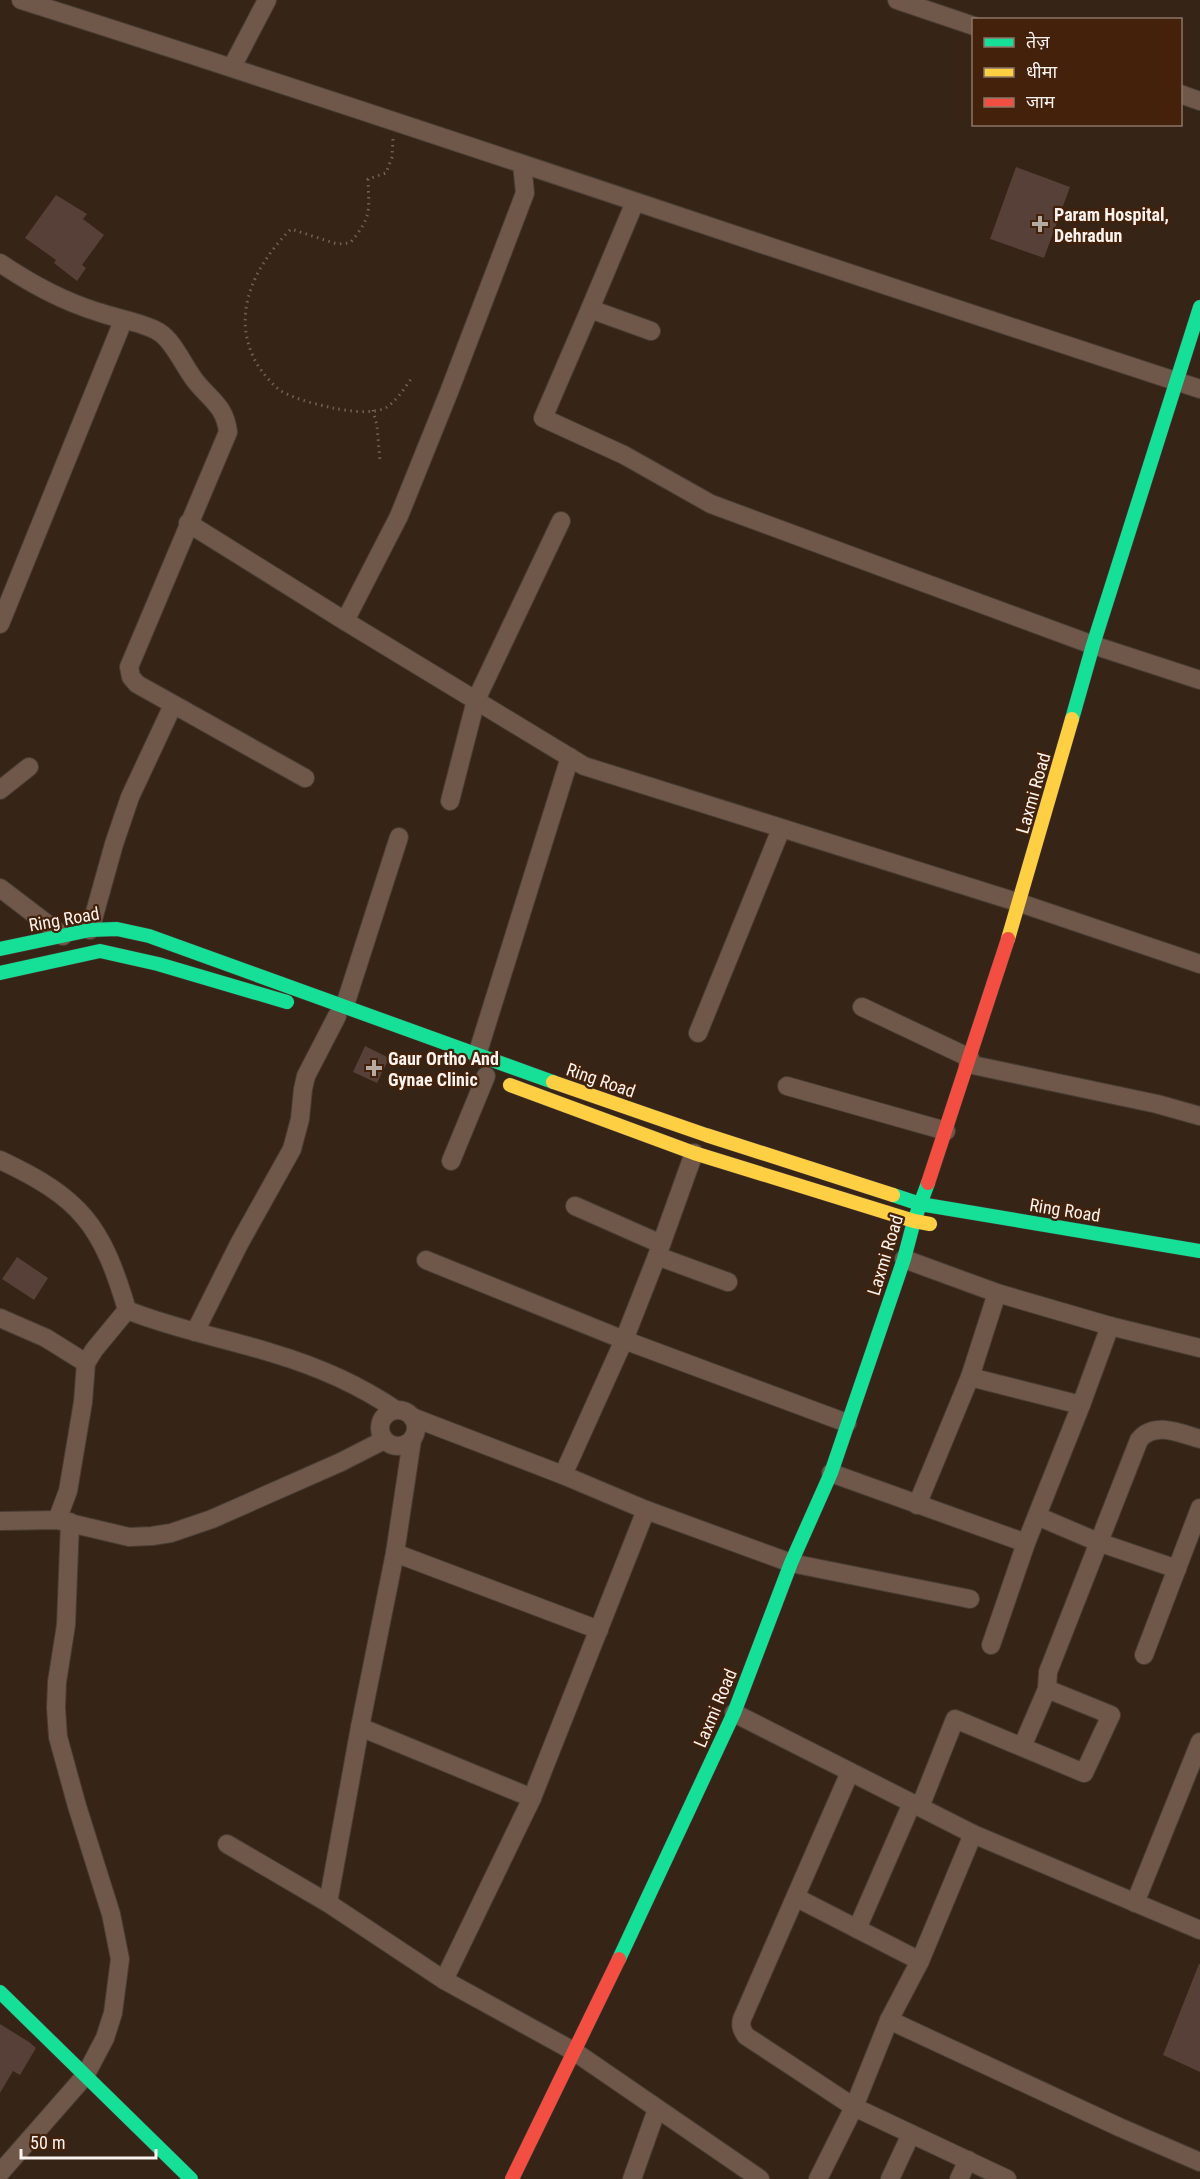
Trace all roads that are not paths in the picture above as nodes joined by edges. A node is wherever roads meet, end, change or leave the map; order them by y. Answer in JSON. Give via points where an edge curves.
{"nodes":[{"id":1,"x":21,"y":0,"type":"edge"},
{"id":2,"x":267,"y":0,"type":"edge"},
{"id":3,"x":897,"y":0,"type":"edge"},
{"id":4,"x":972,"y":25,"type":"edge"},
{"id":5,"x":232,"y":66,"type":"junction"},
{"id":6,"x":1182,"y":95,"type":"edge"},
{"id":7,"x":1200,"y":101,"type":"edge"},
{"id":8,"x":522,"y":164,"type":"junction"},
{"id":9,"x":635,"y":202,"type":"junction"},
{"id":10,"x":0,"y":263,"type":"edge"},
{"id":11,"x":1200,"y":307,"type":"edge"},
{"id":12,"x":590,"y":309,"type":"junction"},
{"id":13,"x":123,"y":321,"type":"junction"},
{"id":14,"x":651,"y":332,"type":"dead end"},
{"id":15,"x":1176,"y":381,"type":"junction"},
{"id":16,"x":1200,"y":389,"type":"edge"},
{"id":17,"x":561,"y":521,"type":"dead end"},
{"id":18,"x":188,"y":523,"type":"junction"},
{"id":19,"x":1,"y":621,"type":"edge"},
{"id":20,"x":345,"y":621,"type":"junction"},
{"id":21,"x":1094,"y":645,"type":"junction"},
{"id":22,"x":1200,"y":680,"type":"edge"},
{"id":23,"x":476,"y":700,"type":"junction"},
{"id":24,"x":173,"y":705,"type":"junction"},
{"id":25,"x":570,"y":757,"type":"junction"},
{"id":26,"x":29,"y":767,"type":"dead end"},
{"id":27,"x":305,"y":778,"type":"dead end"},
{"id":28,"x":0,"y":790,"type":"edge"},
{"id":29,"x":450,"y":801,"type":"dead end"},
{"id":30,"x":781,"y":829,"type":"junction"},
{"id":31,"x":399,"y":837,"type":"dead end"},
{"id":32,"x":0,"y":888,"type":"edge"},
{"id":33,"x":1020,"y":903,"type":"junction"},
{"id":34,"x":90,"y":930,"type":"junction"},
{"id":35,"x":63,"y":936,"type":"junction"},
{"id":36,"x":0,"y":949,"type":"edge"},
{"id":37,"x":1200,"y":964,"type":"edge"},
{"id":38,"x":0,"y":973,"type":"edge"},
{"id":39,"x":862,"y":1007,"type":"dead end"},
{"id":40,"x":341,"y":1011,"type":"junction"},
{"id":41,"x":698,"y":1033,"type":"dead end"},
{"id":42,"x":381,"y":1034,"type":"dead end"},
{"id":43,"x":969,"y":1061,"type":"junction"},
{"id":44,"x":478,"y":1067,"type":"junction"},
{"id":45,"x":787,"y":1086,"type":"dead end"},
{"id":46,"x":1200,"y":1116,"type":"edge"},
{"id":47,"x":946,"y":1131,"type":"junction"},
{"id":48,"x":694,"y":1154,"type":"junction"},
{"id":49,"x":0,"y":1160,"type":"edge"},
{"id":50,"x":451,"y":1161,"type":"dead end"},
{"id":51,"x":920,"y":1204,"type":"junction"},
{"id":52,"x":575,"y":1206,"type":"dead end"},
{"id":53,"x":914,"y":1221,"type":"junction"},
{"id":54,"x":948,"y":1227,"type":"dead end"},
{"id":55,"x":659,"y":1250,"type":"junction"},
{"id":56,"x":1200,"y":1251,"type":"edge"},
{"id":57,"x":904,"y":1259,"type":"junction"},
{"id":58,"x":426,"y":1260,"type":"dead end"},
{"id":59,"x":728,"y":1282,"type":"dead end"},
{"id":60,"x":997,"y":1293,"type":"junction"},
{"id":61,"x":127,"y":1310,"type":"junction"},
{"id":62,"x":0,"y":1318,"type":"edge"},
{"id":63,"x":1110,"y":1326,"type":"junction"},
{"id":64,"x":195,"y":1332,"type":"junction"},
{"id":65,"x":624,"y":1340,"type":"junction"},
{"id":66,"x":1200,"y":1348,"type":"edge"},
{"id":67,"x":86,"y":1362,"type":"junction"},
{"id":68,"x":969,"y":1377,"type":"junction"},
{"id":69,"x":1081,"y":1405,"type":"junction"},
{"id":70,"x":404,"y":1414,"type":"junction"},
{"id":71,"x":847,"y":1423,"type":"junction"},
{"id":72,"x":1200,"y":1439,"type":"edge"},
{"id":73,"x":384,"y":1440,"type":"junction"},
{"id":74,"x":412,"y":1440,"type":"junction"},
{"id":75,"x":831,"y":1473,"type":"junction"},
{"id":76,"x":563,"y":1475,"type":"junction"},
{"id":77,"x":917,"y":1505,"type":"junction"},
{"id":78,"x":1200,"y":1508,"type":"edge"},
{"id":79,"x":646,"y":1510,"type":"junction"},
{"id":80,"x":1037,"y":1516,"type":"junction"},
{"id":81,"x":0,"y":1521,"type":"edge"},
{"id":82,"x":63,"y":1521,"type":"junction"},
{"id":83,"x":1098,"y":1542,"type":"junction"},
{"id":84,"x":1026,"y":1543,"type":"junction"},
{"id":85,"x":395,"y":1553,"type":"junction"},
{"id":86,"x":791,"y":1563,"type":"junction"},
{"id":87,"x":1177,"y":1569,"type":"junction"},
{"id":88,"x":970,"y":1599,"type":"dead end"},
{"id":89,"x":599,"y":1630,"type":"junction"},
{"id":90,"x":991,"y":1645,"type":"dead end"},
{"id":91,"x":1144,"y":1655,"type":"dead end"},
{"id":92,"x":1047,"y":1689,"type":"junction"},
{"id":93,"x":734,"y":1713,"type":"junction"},
{"id":94,"x":360,"y":1727,"type":"junction"},
{"id":95,"x":1200,"y":1742,"type":"edge"},
{"id":96,"x":1022,"y":1747,"type":"junction"},
{"id":97,"x":1196,"y":1764,"type":"edge"},
{"id":98,"x":850,"y":1772,"type":"junction"},
{"id":99,"x":532,"y":1798,"type":"junction"},
{"id":100,"x":916,"y":1805,"type":"junction"},
{"id":101,"x":973,"y":1834,"type":"junction"},
{"id":102,"x":226,"y":1844,"type":"dead end"},
{"id":103,"x":797,"y":1898,"type":"junction"},
{"id":104,"x":328,"y":1903,"type":"junction"},
{"id":105,"x":1136,"y":1903,"type":"junction"},
{"id":106,"x":857,"y":1929,"type":"junction"},
{"id":107,"x":1200,"y":1930,"type":"edge"},
{"id":108,"x":920,"y":1961,"type":"junction"},
{"id":109,"x":444,"y":1980,"type":"junction"},
{"id":110,"x":0,"y":1992,"type":"edge"},
{"id":111,"x":890,"y":2020,"type":"junction"},
{"id":112,"x":575,"y":2052,"type":"junction"},
{"id":113,"x":85,"y":2076,"type":"junction"},
{"id":114,"x":854,"y":2107,"type":"junction"},
{"id":115,"x":657,"y":2109,"type":"junction"},
{"id":116,"x":911,"y":2134,"type":"junction"},
{"id":117,"x":968,"y":2160,"type":"junction"},
{"id":118,"x":1200,"y":2162,"type":"edge"},
{"id":119,"x":0,"y":2173,"type":"edge"},
{"id":120,"x":191,"y":2179,"type":"edge"},
{"id":121,"x":512,"y":2179,"type":"edge"},
{"id":122,"x":632,"y":2179,"type":"edge"},
{"id":123,"x":760,"y":2179,"type":"edge"},
{"id":124,"x":818,"y":2179,"type":"edge"},
{"id":125,"x":890,"y":2179,"type":"edge"},
{"id":126,"x":959,"y":2179,"type":"edge"},
{"id":127,"x":1007,"y":2179,"type":"edge"}],
"edges":[{"from":1,"to":5,"type":"street"},
{"from":2,"to":5,"type":"street"},
{"from":3,"to":4,"type":"street"},
{"from":5,"to":8,"type":"street"},
{"from":6,"to":7,"type":"street"},
{"from":8,"to":9,"type":"street"},
{"from":8,"to":20,"type":"street","via":[[525,193],[449,392],[399,516]]},
{"from":9,"to":12,"type":"street"},
{"from":9,"to":15,"type":"street"},
{"from":10,"to":13,"type":"street","via":[[46,292]]},
{"from":11,"to":15,"type":"street","name":"Laxmi Road"},
{"from":12,"to":14,"type":"street"},
{"from":12,"to":21,"type":"street","via":[[543,418],[624,455],[711,504]]},
{"from":13,"to":18,"type":"street","via":[[160,332],[226,418],[228,432]]},
{"from":13,"to":19,"type":"street"},
{"from":15,"to":16,"type":"street"},
{"from":15,"to":21,"type":"street","name":"Laxmi Road"},
{"from":17,"to":23,"type":"street"},
{"from":18,"to":20,"type":"street"},
{"from":18,"to":24,"type":"street","via":[[129,667],[137,684]]},
{"from":20,"to":23,"type":"street"},
{"from":21,"to":22,"type":"street"},
{"from":21,"to":33,"type":"street","name":"Laxmi Road"},
{"from":23,"to":25,"type":"street"},
{"from":23,"to":29,"type":"street"},
{"from":24,"to":27,"type":"street"},
{"from":24,"to":34,"type":"street","via":[[130,797]]},
{"from":25,"to":30,"type":"street","via":[[584,766]]},
{"from":25,"to":44,"type":"street"},
{"from":26,"to":28,"type":"street"},
{"from":30,"to":33,"type":"street"},
{"from":30,"to":41,"type":"street"},
{"from":31,"to":40,"type":"street"},
{"from":32,"to":35,"type":"street"},
{"from":33,"to":37,"type":"street"},
{"from":33,"to":43,"type":"street","name":"Laxmi Road"},
{"from":34,"to":35,"type":"street","name":"Ring Road"},
{"from":34,"to":40,"type":"street","name":"Ring Road","via":[[117,929],[149,936]]},
{"from":35,"to":36,"type":"street","name":"Ring Road"},
{"from":38,"to":40,"type":"street","name":"Ring Road","via":[[100,951]]},
{"from":39,"to":43,"type":"street"},
{"from":40,"to":42,"type":"street","name":"Ring Road"},
{"from":40,"to":44,"type":"street","name":"Ring Road"},
{"from":40,"to":64,"type":"street","via":[[306,1076],[292,1149]]},
{"from":43,"to":46,"type":"street"},
{"from":43,"to":47,"type":"street","name":"Laxmi Road"},
{"from":44,"to":48,"type":"street","name":"Ring Road"},
{"from":44,"to":50,"type":"street"},
{"from":44,"to":51,"type":"street","name":"Ring Road"},
{"from":45,"to":47,"type":"street"},
{"from":47,"to":51,"type":"street","name":"Laxmi Road"},
{"from":48,"to":53,"type":"street","name":"Ring Road"},
{"from":48,"to":55,"type":"street"},
{"from":49,"to":61,"type":"street","via":[[43,1181],[90,1221],[106,1249]]},
{"from":51,"to":53,"type":"street","name":"Laxmi Road"},
{"from":51,"to":56,"type":"street","name":"Ring Road"},
{"from":52,"to":55,"type":"street"},
{"from":53,"to":54,"type":"street","name":"Ring Road"},
{"from":53,"to":57,"type":"street","name":"Laxmi Road"},
{"from":55,"to":59,"type":"street"},
{"from":55,"to":65,"type":"street"},
{"from":57,"to":60,"type":"street"},
{"from":57,"to":71,"type":"street","name":"Laxmi Road"},
{"from":58,"to":65,"type":"street"},
{"from":60,"to":63,"type":"street"},
{"from":60,"to":68,"type":"street"},
{"from":61,"to":64,"type":"street"},
{"from":61,"to":67,"type":"street"},
{"from":62,"to":67,"type":"street","via":[[46,1338]]},
{"from":63,"to":66,"type":"street"},
{"from":63,"to":69,"type":"street"},
{"from":64,"to":70,"type":"street","via":[[326,1372]]},
{"from":65,"to":71,"type":"street"},
{"from":65,"to":76,"type":"street"},
{"from":67,"to":82,"type":"street"},
{"from":68,"to":69,"type":"street"},
{"from":68,"to":77,"type":"street"},
{"from":69,"to":80,"type":"street"},
{"from":70,"to":73,"type":"street","via":[[390,1412],[382,1419],[380,1430]]},
{"from":70,"to":74,"type":"street","via":[[416,1426]]},
{"from":70,"to":76,"type":"street"},
{"from":71,"to":75,"type":"street","name":"Laxmi Road"},
{"from":72,"to":83,"type":"street","via":[[1168,1430],[1145,1432]]},
{"from":73,"to":74,"type":"street","via":[[401,1446]]},
{"from":73,"to":82,"type":"street","via":[[212,1520],[171,1533],[129,1537]]},
{"from":74,"to":85,"type":"street"},
{"from":75,"to":77,"type":"street"},
{"from":75,"to":86,"type":"street","name":"Laxmi Road"},
{"from":76,"to":79,"type":"street"},
{"from":77,"to":84,"type":"street"},
{"from":78,"to":87,"type":"street"},
{"from":79,"to":86,"type":"street"},
{"from":79,"to":89,"type":"street"},
{"from":80,"to":83,"type":"street"},
{"from":80,"to":84,"type":"street"},
{"from":81,"to":82,"type":"street"},
{"from":82,"to":113,"type":"street","via":[[66,1624],[57,1682],[58,1737],[111,1914],[120,1959],[113,2013]]},
{"from":83,"to":87,"type":"street"},
{"from":83,"to":92,"type":"street","via":[[1048,1672]]},
{"from":84,"to":90,"type":"street"},
{"from":85,"to":89,"type":"street"},
{"from":85,"to":94,"type":"street"},
{"from":86,"to":88,"type":"street"},
{"from":86,"to":93,"type":"street","name":"Laxmi Road"},
{"from":87,"to":91,"type":"street"},
{"from":89,"to":99,"type":"street"},
{"from":92,"to":96,"type":"street"},
{"from":92,"to":96,"type":"street","via":[[1112,1715],[1084,1773]]},
{"from":93,"to":98,"type":"street"},
{"from":93,"to":112,"type":"street","name":"Laxmi Road"},
{"from":94,"to":99,"type":"street"},
{"from":94,"to":104,"type":"street"},
{"from":95,"to":97,"type":"street"},
{"from":96,"to":100,"type":"street","via":[[955,1719]]},
{"from":97,"to":105,"type":"street"},
{"from":98,"to":100,"type":"street"},
{"from":98,"to":103,"type":"street"},
{"from":99,"to":109,"type":"street"},
{"from":100,"to":101,"type":"street"},
{"from":100,"to":106,"type":"street"},
{"from":101,"to":105,"type":"street"},
{"from":101,"to":108,"type":"street"},
{"from":102,"to":104,"type":"street"},
{"from":103,"to":106,"type":"street"},
{"from":103,"to":114,"type":"street","via":[[741,2025],[746,2036]]},
{"from":104,"to":109,"type":"street"},
{"from":105,"to":107,"type":"street"},
{"from":106,"to":108,"type":"street"},
{"from":108,"to":111,"type":"street"},
{"from":109,"to":112,"type":"street"},
{"from":110,"to":113,"type":"street"},
{"from":111,"to":114,"type":"street"},
{"from":111,"to":118,"type":"street"},
{"from":112,"to":115,"type":"street"},
{"from":112,"to":121,"type":"street","name":"Laxmi Road"},
{"from":113,"to":119,"type":"street"},
{"from":113,"to":120,"type":"street"},
{"from":114,"to":116,"type":"street"},
{"from":114,"to":124,"type":"street"},
{"from":115,"to":122,"type":"street"},
{"from":115,"to":123,"type":"street"},
{"from":116,"to":117,"type":"street"},
{"from":116,"to":125,"type":"street"},
{"from":117,"to":126,"type":"street"},
{"from":117,"to":127,"type":"street"}]}
